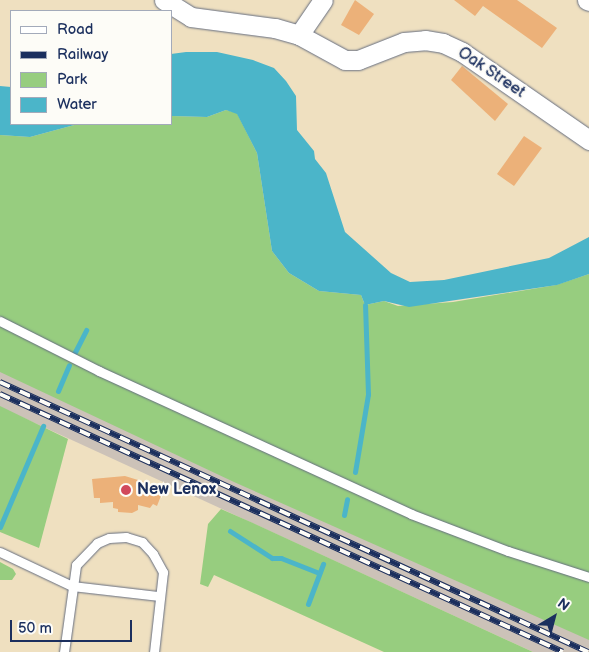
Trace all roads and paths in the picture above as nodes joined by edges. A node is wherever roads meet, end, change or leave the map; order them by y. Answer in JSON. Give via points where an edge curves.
{"nodes":[{"id":1,"x":164,"y":0,"type":"edge"},
{"id":2,"x":323,"y":0,"type":"edge"},
{"id":3,"x":299,"y":35,"type":"junction"},
{"id":4,"x":587,"y":138,"type":"edge"},
{"id":5,"x":0,"y":321,"type":"edge"},
{"id":6,"x":0,"y":552,"type":"edge"},
{"id":7,"x":589,"y":577,"type":"edge"},
{"id":8,"x":72,"y":586,"type":"junction"},
{"id":9,"x":160,"y":596,"type":"junction"},
{"id":10,"x":64,"y":652,"type":"edge"},
{"id":11,"x":154,"y":652,"type":"edge"}],
"edges":[{"from":1,"to":3,"type":"street","name":"Oak Street","via":[[190,17],[275,28]]},
{"from":2,"to":3,"type":"street"},
{"from":3,"to":4,"type":"street","name":"Oak Street","via":[[345,60],[358,60],[404,42],[425,40],[443,43],[462,52]]},
{"from":5,"to":7,"type":"lane","via":[[98,372],[411,514],[508,551]]},
{"from":6,"to":8,"type":"lane"},
{"from":8,"to":9,"type":"lane"},
{"from":8,"to":9,"type":"lane","via":[[76,565],[83,555],[109,538],[126,537],[142,542],[154,554],[163,572]]},
{"from":8,"to":10,"type":"lane"},
{"from":9,"to":11,"type":"lane"}]}
